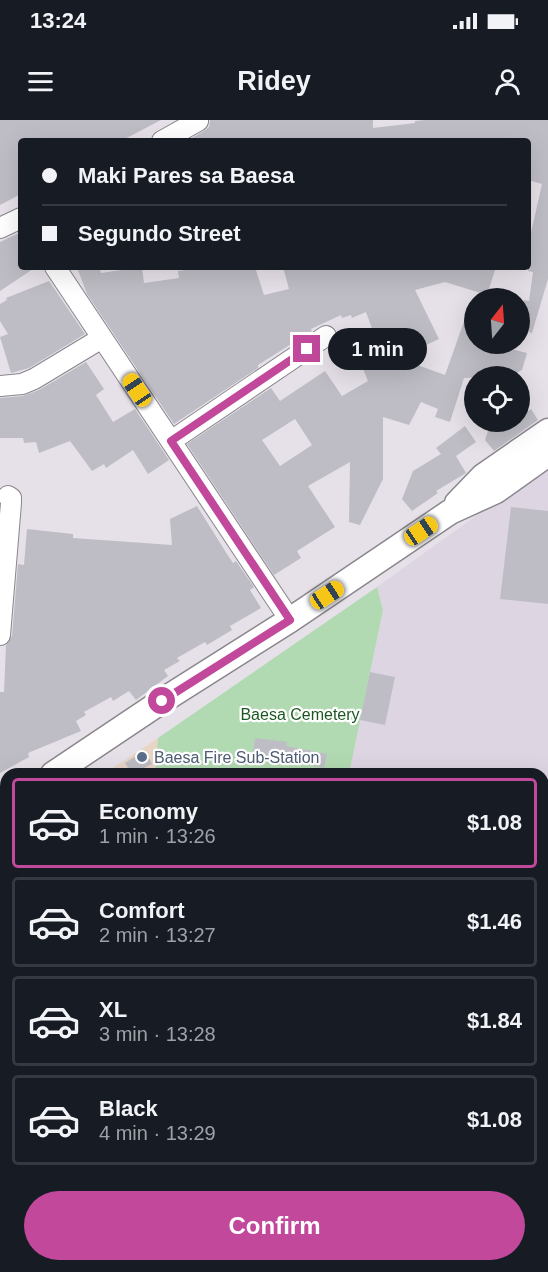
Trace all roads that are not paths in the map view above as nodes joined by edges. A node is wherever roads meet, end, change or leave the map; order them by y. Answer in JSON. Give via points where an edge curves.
{"nodes":[{"id":1,"x":198,"y":121,"type":"edge"},
{"id":2,"x":167,"y":138,"type":"edge"},
{"id":3,"x":18,"y":220,"type":"edge"},
{"id":4,"x":0,"y":228,"type":"edge"},
{"id":5,"x":57,"y":270,"type":"edge"},
{"id":6,"x":326,"y":336,"type":"dead end"},
{"id":7,"x":102,"y":338,"type":"junction"},
{"id":8,"x":0,"y":386,"type":"edge"},
{"id":9,"x":548,"y":431,"type":"edge"},
{"id":10,"x":171,"y":441,"type":"junction"},
{"id":11,"x":548,"y":454,"type":"edge"},
{"id":12,"x":8,"y":496,"type":"dead end"},
{"id":13,"x":450,"y":512,"type":"junction"},
{"id":14,"x":290,"y":620,"type":"junction"},
{"id":15,"x":0,"y":635,"type":"edge"},
{"id":16,"x":62,"y":768,"type":"edge"}],
"edges":[{"from":1,"to":2,"type":"street"},
{"from":3,"to":4,"type":"street"},
{"from":5,"to":7,"type":"street"},
{"from":6,"to":10,"type":"street"},
{"from":7,"to":8,"type":"street","via":[[34,379]]},
{"from":7,"to":10,"type":"street"},
{"from":9,"to":13,"type":"main road","via":[[483,476]]},
{"from":10,"to":14,"type":"street"},
{"from":11,"to":13,"type":"main road","via":[[496,491]]},
{"from":12,"to":15,"type":"street","via":[[11,503]]},
{"from":13,"to":14,"type":"main road"},
{"from":14,"to":16,"type":"main road"}]}
